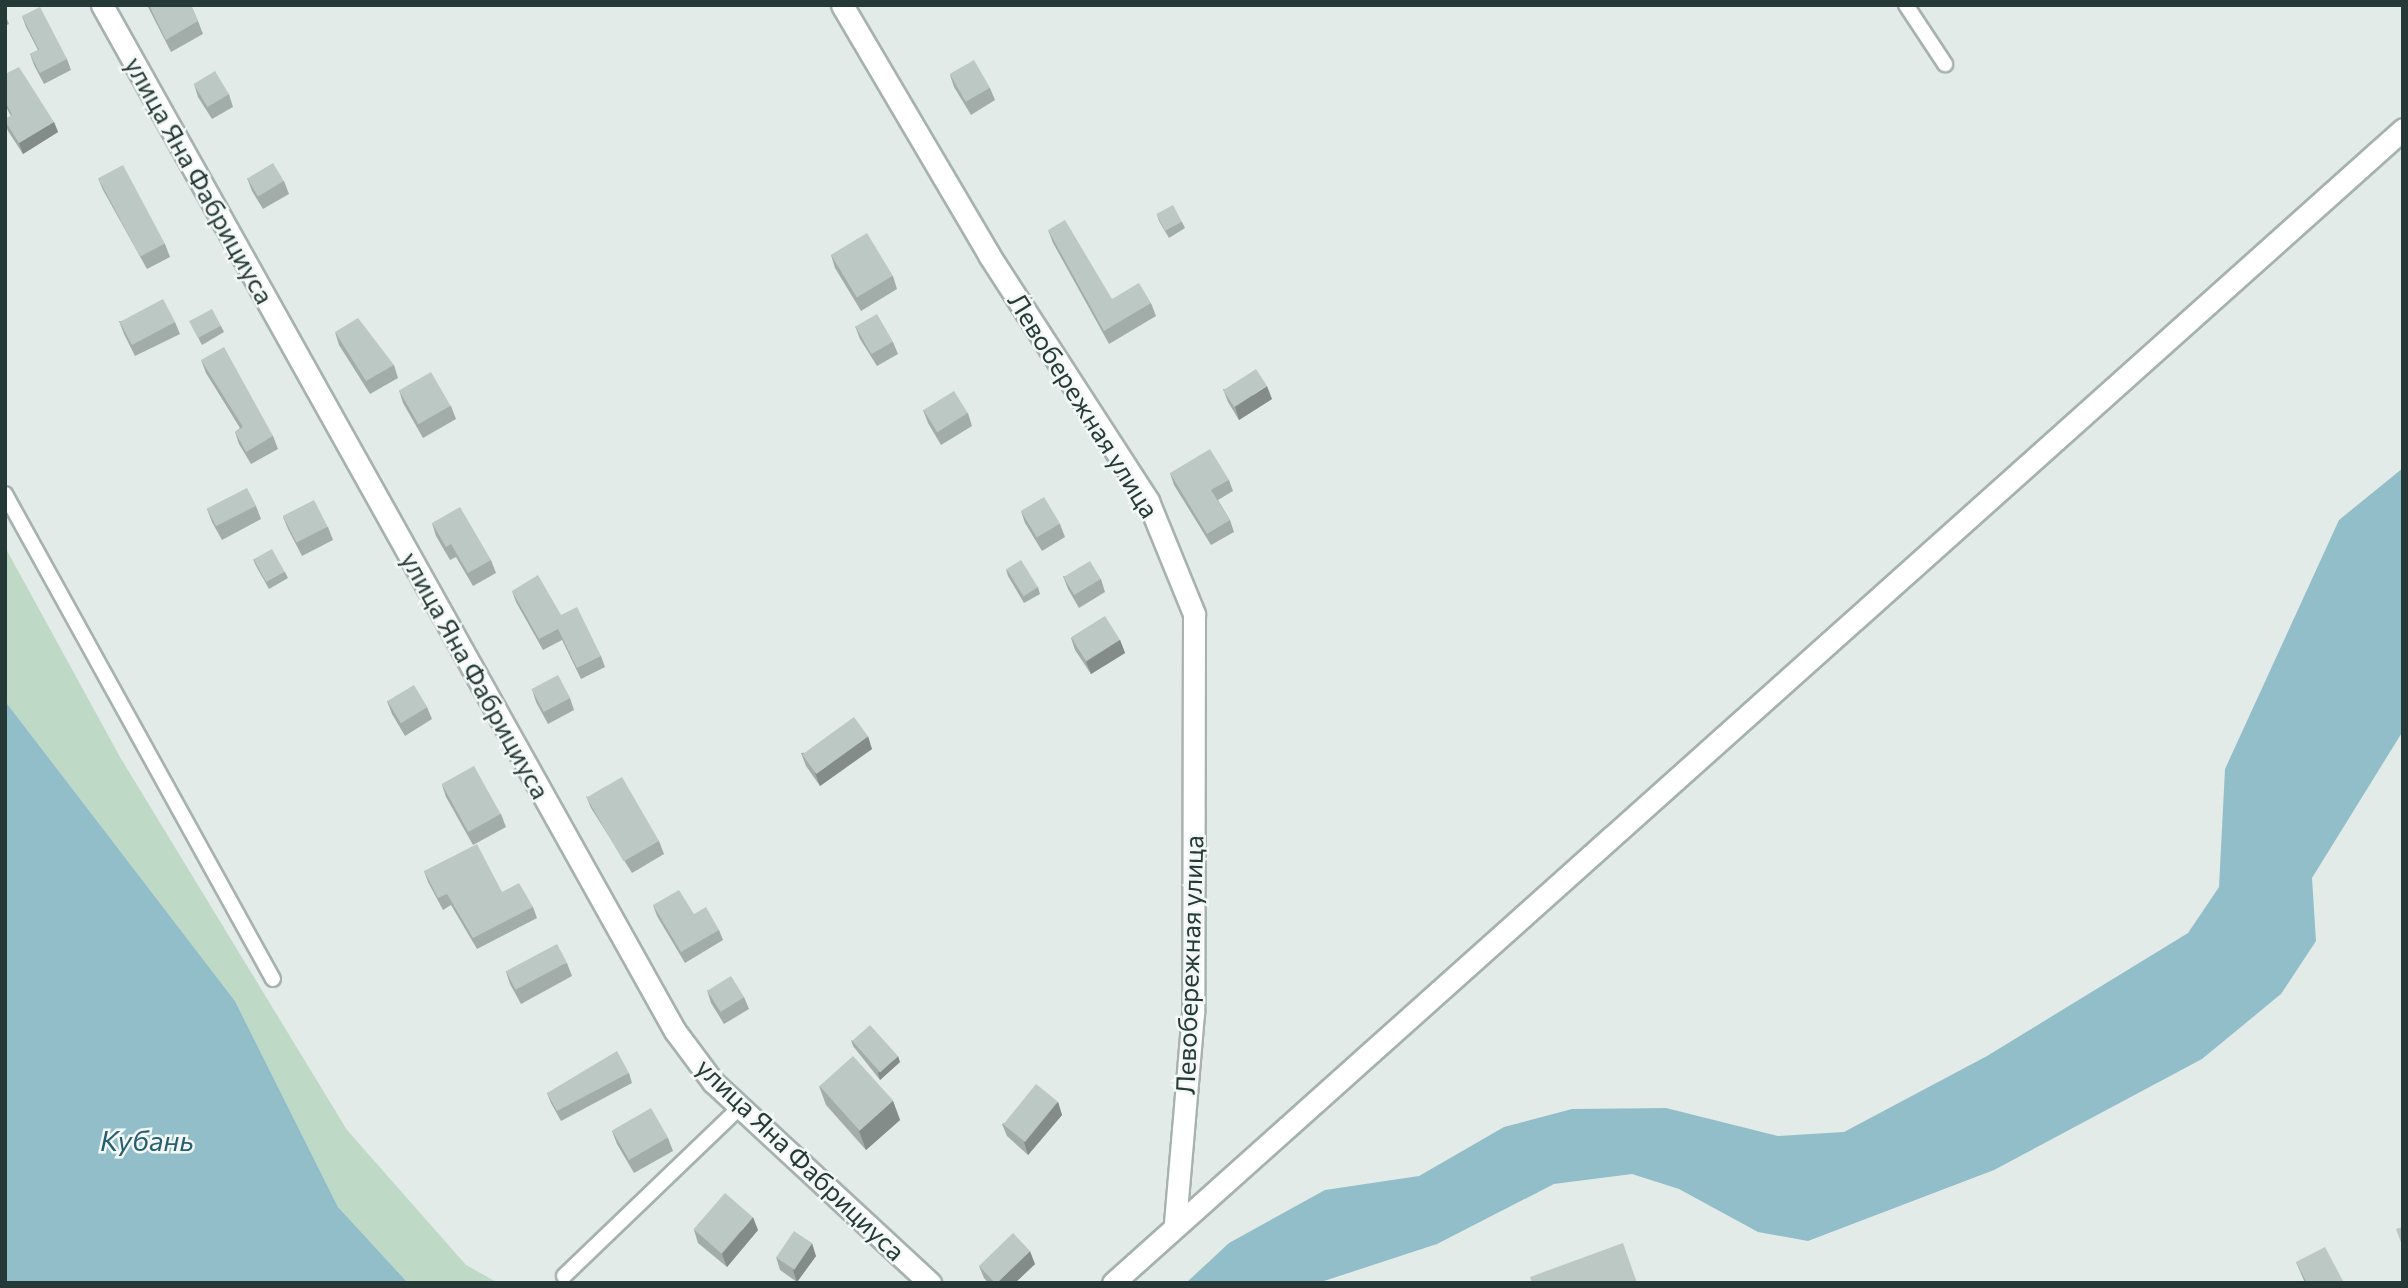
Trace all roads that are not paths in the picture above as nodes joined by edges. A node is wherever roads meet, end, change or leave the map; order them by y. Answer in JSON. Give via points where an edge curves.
{"nodes":[{"id":1,"x":102,"y":5,"type":"edge"},
{"id":2,"x":842,"y":5,"type":"edge"},
{"id":3,"x":1906,"y":5,"type":"edge"},
{"id":4,"x":1945,"y":64,"type":"dead end"},
{"id":5,"x":2403,"y":129,"type":"edge"},
{"id":6,"x":5,"y":494,"type":"edge"},
{"id":7,"x":273,"y":979,"type":"dead end"},
{"id":8,"x":740,"y":1107,"type":"junction"},
{"id":9,"x":1175,"y":1222,"type":"junction"},
{"id":10,"x":564,"y":1276,"type":"dead end"},
{"id":11,"x":930,"y":1283,"type":"edge"},
{"id":12,"x":1113,"y":1283,"type":"edge"}],
"edges":[{"from":1,"to":8,"type":"street","name":"улица Яна Фабрициуса","via":[[619,936],[675,1031]]},
{"from":2,"to":9,"type":"street","name":"Левобережная улица","via":[[989,255],[1148,500],[1194,614],[1193,1013]]},
{"from":3,"to":4,"type":"lane"},
{"from":5,"to":9,"type":"street"},
{"from":6,"to":7,"type":"lane"},
{"from":8,"to":10,"type":"lane"},
{"from":8,"to":11,"type":"street","name":"улица Яна Фабрициуса"},
{"from":9,"to":12,"type":"street"}]}
